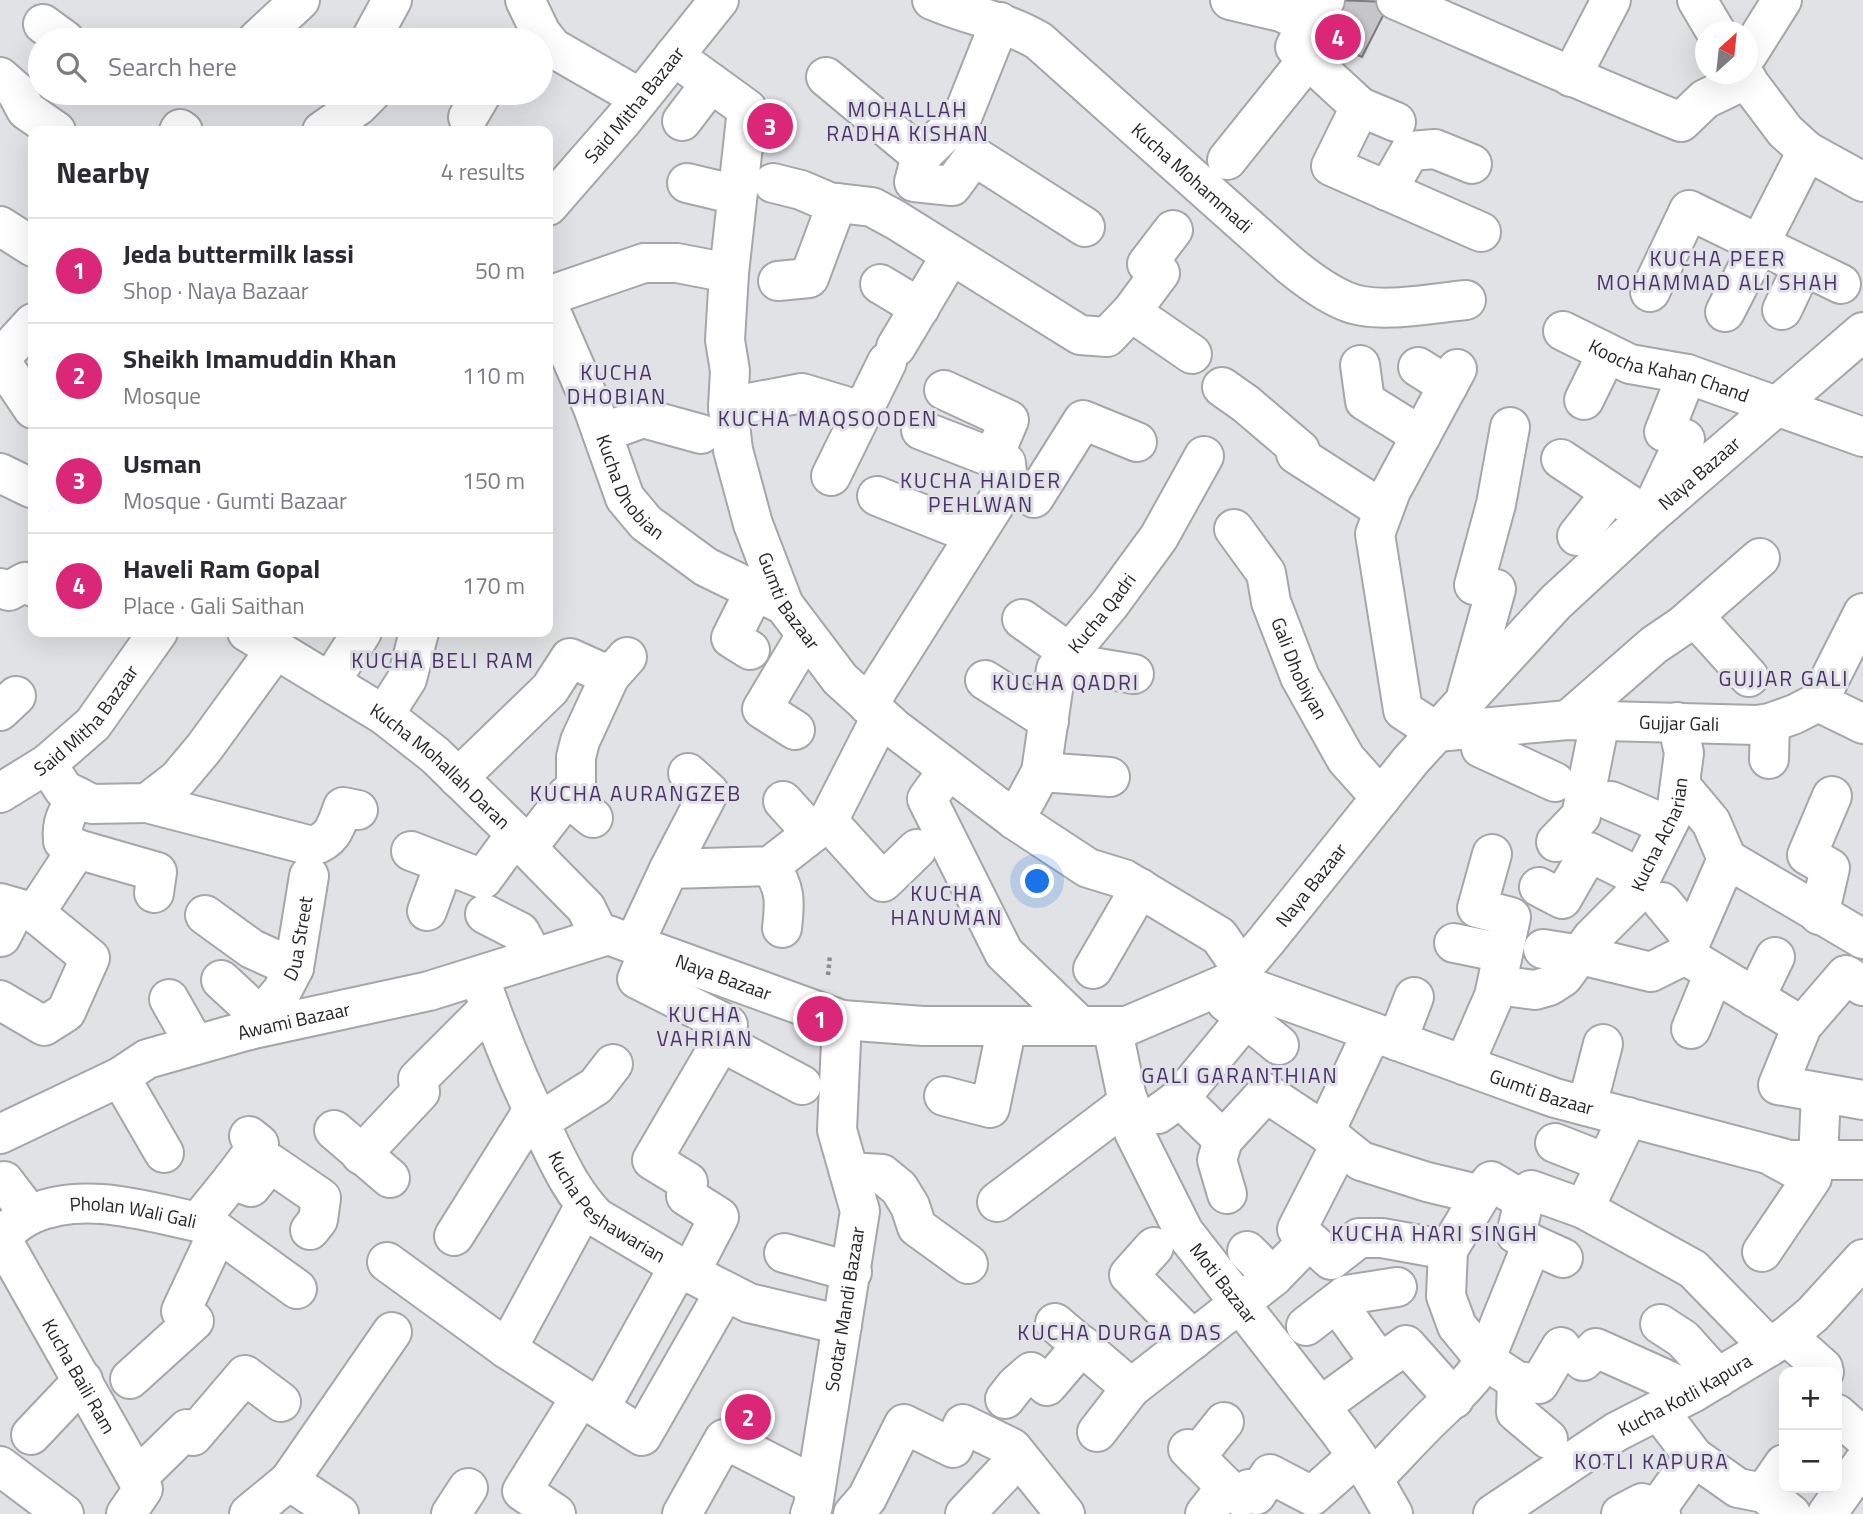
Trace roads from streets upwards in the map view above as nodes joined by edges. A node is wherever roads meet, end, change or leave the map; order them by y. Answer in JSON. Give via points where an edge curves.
{"nodes":[{"id":1,"x":300,"y":0,"type":"edge"},
{"id":2,"x":392,"y":0,"type":"edge"},
{"id":3,"x":932,"y":0,"type":"edge"},
{"id":4,"x":1230,"y":0,"type":"edge"},
{"id":5,"x":1396,"y":0,"type":"edge"},
{"id":6,"x":1611,"y":0,"type":"edge"},
{"id":7,"x":1697,"y":0,"type":"edge"},
{"id":8,"x":1783,"y":0,"type":"edge"},
{"id":9,"x":703,"y":6,"type":"edge"},
{"id":10,"x":1440,"y":8,"type":"edge"},
{"id":11,"x":1709,"y":21,"type":"edge"},
{"id":12,"x":1000,"y":22,"type":"junction"},
{"id":13,"x":270,"y":28,"type":"edge"},
{"id":14,"x":377,"y":28,"type":"edge"},
{"id":15,"x":1313,"y":28,"type":"edge"},
{"id":16,"x":1758,"y":47,"type":"edge"},
{"id":17,"x":553,"y":48,"type":"edge"},
{"id":18,"x":674,"y":56,"type":"junction"},
{"id":19,"x":826,"y":77,"type":"dead end"},
{"id":20,"x":1571,"y":77,"type":"junction"},
{"id":21,"x":711,"y":83,"type":"junction"},
{"id":22,"x":1726,"y":84,"type":"edge"},
{"id":23,"x":1756,"y":84,"type":"edge"},
{"id":24,"x":640,"y":98,"type":"junction"},
{"id":25,"x":1360,"y":107,"type":"junction"},
{"id":26,"x":369,"y":110,"type":"edge"},
{"id":27,"x":682,"y":121,"type":"dead end"},
{"id":28,"x":1396,"y":122,"type":"dead end"},
{"id":29,"x":334,"y":126,"type":"edge"},
{"id":30,"x":1796,"y":141,"type":"junction"},
{"id":31,"x":1227,"y":160,"type":"dead end"},
{"id":32,"x":1472,"y":164,"type":"dead end"},
{"id":33,"x":918,"y":169,"type":"junction"},
{"id":34,"x":1863,"y":182,"type":"edge"},
{"id":35,"x":687,"y":183,"type":"dead end"},
{"id":36,"x":755,"y":189,"type":"junction"},
{"id":37,"x":1387,"y":191,"type":"junction"},
{"id":38,"x":553,"y":200,"type":"edge"},
{"id":39,"x":837,"y":202,"type":"junction"},
{"id":40,"x":896,"y":220,"type":"junction"},
{"id":41,"x":0,"y":226,"type":"edge"},
{"id":42,"x":1085,"y":227,"type":"dead end"},
{"id":43,"x":1173,"y":230,"type":"dead end"},
{"id":44,"x":1480,"y":232,"type":"dead end"},
{"id":45,"x":1758,"y":243,"type":"junction"},
{"id":46,"x":28,"y":244,"type":"edge"},
{"id":47,"x":951,"y":255,"type":"junction"},
{"id":48,"x":1803,"y":266,"type":"junction"},
{"id":49,"x":729,"y":273,"type":"junction"},
{"id":50,"x":778,"y":281,"type":"dead end"},
{"id":51,"x":880,"y":284,"type":"dead end"},
{"id":52,"x":1841,"y":284,"type":"dead end"},
{"id":53,"x":1650,"y":292,"type":"dead end"},
{"id":54,"x":1466,"y":300,"type":"dead end"},
{"id":55,"x":920,"y":308,"type":"junction"},
{"id":56,"x":553,"y":309,"type":"edge"},
{"id":57,"x":1782,"y":310,"type":"dead end"},
{"id":58,"x":1725,"y":312,"type":"dead end"},
{"id":59,"x":1156,"y":318,"type":"junction"},
{"id":60,"x":553,"y":320,"type":"edge"},
{"id":61,"x":28,"y":329,"type":"edge"},
{"id":62,"x":1563,"y":331,"type":"dead end"},
{"id":63,"x":1863,"y":332,"type":"edge"},
{"id":64,"x":1607,"y":353,"type":"junction"},
{"id":65,"x":1192,"y":354,"type":"dead end"},
{"id":66,"x":0,"y":360,"type":"edge"},
{"id":67,"x":1360,"y":365,"type":"dead end"},
{"id":68,"x":1441,"y":374,"type":"dead end"},
{"id":69,"x":1687,"y":374,"type":"junction"},
{"id":70,"x":1222,"y":387,"type":"dead end"},
{"id":71,"x":944,"y":390,"type":"dead end"},
{"id":72,"x":1584,"y":401,"type":"dead end"},
{"id":73,"x":28,"y":402,"type":"edge"},
{"id":74,"x":1776,"y":406,"type":"junction"},
{"id":75,"x":728,"y":407,"type":"junction"},
{"id":76,"x":862,"y":411,"type":"junction"},
{"id":77,"x":921,"y":430,"type":"dead end"},
{"id":78,"x":602,"y":433,"type":"junction"},
{"id":79,"x":701,"y":434,"type":"dead end"},
{"id":80,"x":1420,"y":436,"type":"junction"},
{"id":81,"x":1863,"y":437,"type":"edge"},
{"id":82,"x":1138,"y":442,"type":"dead end"},
{"id":83,"x":1204,"y":456,"type":"dead end"},
{"id":84,"x":1001,"y":470,"type":"junction"},
{"id":85,"x":0,"y":473,"type":"edge"},
{"id":86,"x":831,"y":476,"type":"dead end"},
{"id":87,"x":28,"y":487,"type":"edge"},
{"id":88,"x":1611,"y":493,"type":"junction"},
{"id":89,"x":877,"y":496,"type":"dead end"},
{"id":90,"x":1383,"y":510,"type":"junction"},
{"id":91,"x":1648,"y":517,"type":"junction"},
{"id":92,"x":1234,"y":529,"type":"dead end"},
{"id":93,"x":975,"y":535,"type":"junction"},
{"id":94,"x":1577,"y":536,"type":"dead end"},
{"id":95,"x":1760,"y":558,"type":"dead end"},
{"id":96,"x":782,"y":610,"type":"junction"},
{"id":97,"x":1863,"y":613,"type":"edge"},
{"id":98,"x":1694,"y":616,"type":"junction"},
{"id":99,"x":1022,"y":619,"type":"dead end"},
{"id":100,"x":154,"y":637,"type":"edge"},
{"id":101,"x":359,"y":637,"type":"edge"},
{"id":102,"x":418,"y":637,"type":"edge"},
{"id":103,"x":261,"y":640,"type":"edge"},
{"id":104,"x":750,"y":650,"type":"dead end"},
{"id":105,"x":1066,"y":658,"type":"junction"},
{"id":106,"x":1133,"y":674,"type":"dead end"},
{"id":107,"x":1749,"y":677,"type":"dead end"},
{"id":108,"x":985,"y":680,"type":"dead end"},
{"id":109,"x":330,"y":682,"type":"junction"},
{"id":110,"x":1818,"y":702,"type":"junction"},
{"id":111,"x":875,"y":711,"type":"junction"},
{"id":112,"x":384,"y":715,"type":"junction"},
{"id":113,"x":1471,"y":715,"type":"junction"},
{"id":114,"x":1584,"y":720,"type":"junction"},
{"id":115,"x":1049,"y":721,"type":"junction"},
{"id":116,"x":1677,"y":722,"type":"junction"},
{"id":117,"x":1863,"y":724,"type":"edge"},
{"id":118,"x":795,"y":730,"type":"dead end"},
{"id":119,"x":1437,"y":732,"type":"junction"},
{"id":120,"x":47,"y":764,"type":"junction"},
{"id":121,"x":948,"y":770,"type":"junction"},
{"id":122,"x":1041,"y":772,"type":"junction"},
{"id":123,"x":688,"y":773,"type":"dead end"},
{"id":124,"x":1110,"y":777,"type":"dead end"},
{"id":125,"x":458,"y":778,"type":"junction"},
{"id":126,"x":1555,"y":782,"type":"dead end"},
{"id":127,"x":1680,"y":785,"type":"junction"},
{"id":128,"x":2,"y":788,"type":"edge"},
{"id":129,"x":1832,"y":796,"type":"dead end"},
{"id":130,"x":78,"y":797,"type":"junction"},
{"id":131,"x":1381,"y":798,"type":"junction"},
{"id":132,"x":783,"y":801,"type":"dead end"},
{"id":133,"x":1611,"y":801,"type":"dead end"},
{"id":134,"x":147,"y":803,"type":"junction"},
{"id":135,"x":358,"y":810,"type":"dead end"},
{"id":136,"x":1015,"y":820,"type":"junction"},
{"id":137,"x":1667,"y":825,"type":"junction"},
{"id":138,"x":820,"y":827,"type":"junction"},
{"id":139,"x":522,"y":841,"type":"junction"},
{"id":140,"x":1556,"y":842,"type":"dead end"},
{"id":141,"x":78,"y":849,"type":"junction"},
{"id":142,"x":917,"y":849,"type":"dead end"},
{"id":143,"x":1492,"y":854,"type":"dead end"},
{"id":144,"x":1727,"y":859,"type":"junction"},
{"id":145,"x":770,"y":866,"type":"junction"},
{"id":146,"x":669,"y":869,"type":"junction"},
{"id":147,"x":309,"y":876,"type":"dead end"},
{"id":148,"x":1539,"y":887,"type":"dead end"},
{"id":149,"x":1140,"y":888,"type":"junction"},
{"id":150,"x":1651,"y":890,"type":"junction"},
{"id":151,"x":154,"y":893,"type":"dead end"},
{"id":152,"x":427,"y":911,"type":"dead end"},
{"id":153,"x":485,"y":914,"type":"dead end"},
{"id":154,"x":13,"y":915,"type":"edge"},
{"id":155,"x":205,"y":915,"type":"dead end"},
{"id":156,"x":1819,"y":915,"type":"junction"},
{"id":157,"x":782,"y":928,"type":"dead end"},
{"id":158,"x":1863,"y":939,"type":"edge"},
{"id":159,"x":1454,"y":943,"type":"dead end"},
{"id":160,"x":627,"y":944,"type":"junction"},
{"id":161,"x":1543,"y":949,"type":"dead end"},
{"id":162,"x":1581,"y":955,"type":"junction"},
{"id":163,"x":1697,"y":955,"type":"junction"},
{"id":164,"x":1774,"y":957,"type":"dead end"},
{"id":165,"x":534,"y":958,"type":"junction"},
{"id":166,"x":294,"y":968,"type":"junction"},
{"id":167,"x":1093,"y":969,"type":"dead end"},
{"id":168,"x":1500,"y":969,"type":"junction"},
{"id":169,"x":1857,"y":970,"type":"edge"},
{"id":170,"x":1228,"y":980,"type":"junction"},
{"id":171,"x":221,"y":981,"type":"dead end"},
{"id":172,"x":485,"y":991,"type":"junction"},
{"id":173,"x":1414,"y":997,"type":"dead end"},
{"id":174,"x":1755,"y":998,"type":"junction"},
{"id":175,"x":169,"y":999,"type":"dead end"},
{"id":176,"x":0,"y":1000,"type":"edge"},
{"id":177,"x":1246,"y":1018,"type":"junction"},
{"id":178,"x":842,"y":1020,"type":"junction"},
{"id":179,"x":255,"y":1023,"type":"junction"},
{"id":180,"x":1007,"y":1026,"type":"junction"},
{"id":181,"x":1096,"y":1026,"type":"junction"},
{"id":182,"x":1802,"y":1026,"type":"junction"},
{"id":183,"x":1691,"y":1029,"type":"dead end"},
{"id":184,"x":1384,"y":1036,"type":"junction"},
{"id":185,"x":720,"y":1042,"type":"junction"},
{"id":186,"x":1603,"y":1044,"type":"dead end"},
{"id":187,"x":195,"y":1045,"type":"junction"},
{"id":188,"x":1279,"y":1045,"type":"dead end"},
{"id":189,"x":613,"y":1064,"type":"dead end"},
{"id":190,"x":1464,"y":1065,"type":"junction"},
{"id":191,"x":120,"y":1077,"type":"junction"},
{"id":192,"x":802,"y":1085,"type":"dead end"},
{"id":193,"x":1821,"y":1094,"type":"junction"},
{"id":194,"x":944,"y":1096,"type":"dead end"},
{"id":195,"x":1180,"y":1098,"type":"junction"},
{"id":196,"x":1863,"y":1100,"type":"edge"},
{"id":197,"x":1587,"y":1106,"type":"junction"},
{"id":198,"x":536,"y":1116,"type":"junction"},
{"id":199,"x":1132,"y":1117,"type":"junction"},
{"id":200,"x":1628,"y":1117,"type":"junction"},
{"id":201,"x":0,"y":1134,"type":"edge"},
{"id":202,"x":249,"y":1136,"type":"dead end"},
{"id":203,"x":1333,"y":1138,"type":"junction"},
{"id":204,"x":1223,"y":1140,"type":"junction"},
{"id":205,"x":1555,"y":1143,"type":"dead end"},
{"id":206,"x":164,"y":1153,"type":"dead end"},
{"id":207,"x":361,"y":1154,"type":"dead end"},
{"id":208,"x":1767,"y":1154,"type":"junction"},
{"id":209,"x":1818,"y":1160,"type":"junction"},
{"id":210,"x":1863,"y":1160,"type":"edge"},
{"id":211,"x":1606,"y":1163,"type":"junction"},
{"id":212,"x":849,"y":1172,"type":"junction"},
{"id":213,"x":232,"y":1180,"type":"junction"},
{"id":214,"x":4,"y":1181,"type":"dead end"},
{"id":215,"x":1227,"y":1194,"type":"dead end"},
{"id":216,"x":1480,"y":1195,"type":"junction"},
{"id":217,"x":1524,"y":1201,"type":"junction"},
{"id":218,"x":997,"y":1202,"type":"dead end"},
{"id":219,"x":585,"y":1206,"type":"junction"},
{"id":220,"x":1584,"y":1209,"type":"junction"},
{"id":221,"x":208,"y":1227,"type":"junction"},
{"id":222,"x":10,"y":1229,"type":"edge"},
{"id":223,"x":310,"y":1230,"type":"dead end"},
{"id":224,"x":454,"y":1236,"type":"dead end"},
{"id":225,"x":1154,"y":1247,"type":"dead end"},
{"id":226,"x":1448,"y":1250,"type":"junction"},
{"id":227,"x":1320,"y":1251,"type":"junction"},
{"id":228,"x":1762,"y":1252,"type":"dead end"},
{"id":229,"x":784,"y":1253,"type":"dead end"},
{"id":230,"x":1863,"y":1259,"type":"edge"},
{"id":231,"x":387,"y":1262,"type":"dead end"},
{"id":232,"x":968,"y":1264,"type":"dead end"},
{"id":233,"x":684,"y":1270,"type":"junction"},
{"id":234,"x":852,"y":1272,"type":"junction"},
{"id":235,"x":1397,"y":1287,"type":"dead end"},
{"id":236,"x":297,"y":1289,"type":"dead end"},
{"id":237,"x":725,"y":1291,"type":"junction"},
{"id":238,"x":1342,"y":1299,"type":"junction"},
{"id":239,"x":1241,"y":1304,"type":"junction"},
{"id":240,"x":1660,"y":1324,"type":"dead end"},
{"id":241,"x":842,"y":1325,"type":"junction"},
{"id":242,"x":1306,"y":1326,"type":"dead end"},
{"id":243,"x":392,"y":1332,"type":"dead end"},
{"id":244,"x":1193,"y":1340,"type":"junction"},
{"id":245,"x":1778,"y":1342,"type":"junction"},
{"id":246,"x":507,"y":1349,"type":"junction"},
{"id":247,"x":1485,"y":1360,"type":"junction"},
{"id":248,"x":1380,"y":1363,"type":"junction"},
{"id":249,"x":1822,"y":1367,"type":"edge"},
{"id":250,"x":130,"y":1378,"type":"dead end"},
{"id":251,"x":83,"y":1380,"type":"junction"},
{"id":252,"x":1517,"y":1381,"type":"junction"},
{"id":253,"x":1706,"y":1385,"type":"junction"},
{"id":254,"x":1131,"y":1388,"type":"junction"},
{"id":255,"x":595,"y":1395,"type":"junction"},
{"id":256,"x":1005,"y":1399,"type":"dead end"},
{"id":257,"x":1454,"y":1399,"type":"junction"},
{"id":258,"x":281,"y":1402,"type":"dead end"},
{"id":259,"x":1321,"y":1406,"type":"junction"},
{"id":260,"x":1659,"y":1411,"type":"junction"},
{"id":261,"x":1842,"y":1418,"type":"edge"},
{"id":262,"x":1224,"y":1422,"type":"dead end"},
{"id":263,"x":1097,"y":1432,"type":"dead end"},
{"id":264,"x":32,"y":1435,"type":"dead end"},
{"id":265,"x":1863,"y":1437,"type":"edge"},
{"id":266,"x":1548,"y":1439,"type":"dead end"},
{"id":267,"x":1019,"y":1457,"type":"junction"},
{"id":268,"x":1694,"y":1457,"type":"junction"},
{"id":269,"x":1863,"y":1463,"type":"edge"},
{"id":270,"x":3,"y":1475,"type":"edge"},
{"id":271,"x":137,"y":1478,"type":"junction"},
{"id":272,"x":289,"y":1481,"type":"junction"},
{"id":273,"x":1779,"y":1490,"type":"edge"},
{"id":274,"x":1377,"y":1494,"type":"edge"},
{"id":275,"x":1215,"y":1500,"type":"edge"},
{"id":276,"x":819,"y":1505,"type":"edge"},
{"id":277,"x":1646,"y":1512,"type":"edge"},
{"id":278,"x":64,"y":1514,"type":"edge"},
{"id":279,"x":126,"y":1514,"type":"edge"},
{"id":280,"x":249,"y":1514,"type":"edge"},
{"id":281,"x":339,"y":1514,"type":"edge"},
{"id":282,"x":556,"y":1514,"type":"edge"},
{"id":283,"x":682,"y":1514,"type":"edge"},
{"id":284,"x":853,"y":1514,"type":"edge"},
{"id":285,"x":965,"y":1514,"type":"edge"},
{"id":286,"x":1065,"y":1514,"type":"edge"},
{"id":287,"x":1493,"y":1514,"type":"edge"},
{"id":288,"x":1827,"y":1514,"type":"edge"}],
"edges":[{"from":1,"to":13,"type":"street"},
{"from":2,"to":14,"type":"street"},
{"from":3,"to":12,"type":"street","name":"Kucha Mohammadi"},
{"from":4,"to":15,"type":"street","via":[[1281,12]]},
{"from":5,"to":10,"type":"street"},
{"from":6,"to":20,"type":"street"},
{"from":7,"to":11,"type":"street"},
{"from":8,"to":16,"type":"street"},
{"from":9,"to":18,"type":"street","name":"Said Mitha Bazaar"},
{"from":10,"to":20,"type":"street"},
{"from":12,"to":33,"type":"street","via":[[962,115]]},
{"from":12,"to":54,"type":"street","name":"Kucha Mohammadi","via":[[1039,41],[1319,288],[1348,303],[1369,307]]},
{"from":15,"to":25,"type":"street"},
{"from":15,"to":31,"type":"street"},
{"from":17,"to":24,"type":"street"},
{"from":18,"to":21,"type":"street","name":"Gumti Bazaar"},
{"from":18,"to":24,"type":"street","name":"Said Mitha Bazaar"},
{"from":19,"to":33,"type":"street"},
{"from":20,"to":22,"type":"street","via":[[1681,122]]},
{"from":21,"to":27,"type":"street"},
{"from":21,"to":36,"type":"street","name":"Gumti Bazaar","via":[[747,109]]},
{"from":23,"to":30,"type":"street"},
{"from":24,"to":38,"type":"street","name":"Said Mitha Bazaar"},
{"from":25,"to":28,"type":"street"},
{"from":25,"to":37,"type":"street","via":[[1331,166]]},
{"from":26,"to":29,"type":"street"},
{"from":30,"to":34,"type":"street"},
{"from":30,"to":45,"type":"street"},
{"from":32,"to":37,"type":"street","via":[[1435,149],[1409,151]]},
{"from":33,"to":40,"type":"street"},
{"from":33,"to":42,"type":"street","via":[[952,186],[974,156]]},
{"from":35,"to":36,"type":"street"},
{"from":36,"to":39,"type":"street","via":[[801,190]]},
{"from":36,"to":49,"type":"street","name":"Gumti Bazaar"},
{"from":37,"to":44,"type":"street"},
{"from":39,"to":40,"type":"street","via":[[872,207]]},
{"from":39,"to":50,"type":"street","via":[[809,278]]},
{"from":40,"to":47,"type":"street"},
{"from":41,"to":46,"type":"street"},
{"from":43,"to":59,"type":"street","via":[[1147,264],[1160,273]]},
{"from":45,"to":48,"type":"street"},
{"from":45,"to":53,"type":"street","via":[[1689,210]]},
{"from":45,"to":58,"type":"street"},
{"from":47,"to":55,"type":"street"},
{"from":47,"to":59,"type":"street","via":[[1080,335],[1107,337]]},
{"from":48,"to":52,"type":"street"},
{"from":48,"to":57,"type":"street"},
{"from":49,"to":56,"type":"street","via":[[677,263],[645,263]]},
{"from":49,"to":75,"type":"street","name":"Gumti Bazaar"},
{"from":51,"to":55,"type":"street"},
{"from":55,"to":76,"type":"street"},
{"from":59,"to":65,"type":"street"},
{"from":60,"to":78,"type":"street","name":"Kucha Dhobian"},
{"from":61,"to":66,"type":"street"},
{"from":62,"to":64,"type":"street","name":"Koocha Kahan Chand"},
{"from":63,"to":74,"type":"street","name":"Naya Bazaar"},
{"from":64,"to":69,"type":"street","name":"Koocha Kahan Chand","via":[[1630,364]]},
{"from":64,"to":72,"type":"street"},
{"from":66,"to":73,"type":"street"},
{"from":67,"to":80,"type":"street","via":[[1365,401]]},
{"from":68,"to":80,"type":"street"},
{"from":69,"to":74,"type":"street","name":"Koocha Kahan Chand"},
{"from":69,"to":91,"type":"street","via":[[1664,432],[1685,439]]},
{"from":70,"to":90,"type":"street","via":[[1300,450],[1296,454]]},
{"from":71,"to":84,"type":"street","via":[[1009,420]]},
{"from":74,"to":81,"type":"street","name":"Koocha Kahan Chand"},
{"from":74,"to":91,"type":"street","name":"Naya Bazaar"},
{"from":75,"to":76,"type":"street","via":[[802,393]]},
{"from":75,"to":96,"type":"street","name":"Gumti Bazaar","via":[[733,450]]},
{"from":76,"to":86,"type":"street"},
{"from":77,"to":84,"type":"street"},
{"from":78,"to":79,"type":"street","via":[[643,418]]},
{"from":78,"to":96,"type":"street","name":"Kucha Dhobian","via":[[625,498],[646,523],[706,567]]},
{"from":80,"to":90,"type":"street"},
{"from":82,"to":84,"type":"street","via":[[1083,420],[1034,498]]},
{"from":83,"to":105,"type":"street","name":"Kucha Qadri","via":[[1159,537]]},
{"from":84,"to":93,"type":"street"},
{"from":85,"to":87,"type":"street"},
{"from":88,"to":91,"type":"street"},
{"from":88,"to":94,"type":"street"},
{"from":88,"to":113,"type":"street","via":[[1527,450],[1496,504],[1474,585],[1496,589]]},
{"from":89,"to":93,"type":"street"},
{"from":90,"to":119,"type":"street","via":[[1375,534],[1403,710]]},
{"from":91,"to":113,"type":"street","name":"Naya Bazaar","via":[[1556,602]]},
{"from":92,"to":131,"type":"street","name":"Gali Dhobiyan","via":[[1266,573],[1271,602],[1300,677],[1346,759]]},
{"from":93,"to":111,"type":"street"},
{"from":95,"to":98,"type":"street"},
{"from":96,"to":104,"type":"street","via":[[731,638]]},
{"from":96,"to":111,"type":"street","name":"Gumti Bazaar","via":[[840,679]]},
{"from":96,"to":118,"type":"street","via":[[762,709]]},
{"from":97,"to":110,"type":"street"},
{"from":98,"to":107,"type":"street"},
{"from":98,"to":114,"type":"street","via":[[1654,645]]},
{"from":99,"to":105,"type":"street"},
{"from":100,"to":120,"type":"street","name":"Said Mitha Bazaar","via":[[93,724]]},
{"from":101,"to":109,"type":"street"},
{"from":102,"to":112,"type":"street","via":[[407,678]]},
{"from":103,"to":109,"type":"street","name":"Kucha Mohallah Daran"},
{"from":103,"to":134,"type":"street","via":[[204,748],[178,779]]},
{"from":105,"to":106,"type":"street"},
{"from":105,"to":115,"type":"street","name":"Kucha Qadri","via":[[1056,669]]},
{"from":108,"to":115,"type":"street"},
{"from":109,"to":112,"type":"street","name":"Kucha Mohallah Daran"},
{"from":110,"to":116,"type":"street","name":"Gujjar Gali","via":[[1795,714],[1770,741],[1757,725]]},
{"from":110,"to":117,"type":"street"},
{"from":111,"to":121,"type":"street","name":"Gumti Bazaar"},
{"from":111,"to":138,"type":"street"},
{"from":112,"to":125,"type":"street","name":"Kucha Mohallah Daran"},
{"from":113,"to":114,"type":"street","name":"Gujjar Gali"},
{"from":113,"to":119,"type":"street","name":"Naya Bazaar"},
{"from":113,"to":126,"type":"street","via":[[1481,748]]},
{"from":114,"to":116,"type":"street","name":"Gujjar Gali"},
{"from":114,"to":140,"type":"street","via":[[1581,816]]},
{"from":115,"to":122,"type":"street","name":"Kucha Qadri"},
{"from":116,"to":127,"type":"street","name":"Kucha Acharian","via":[[1684,753]]},
{"from":119,"to":131,"type":"street","name":"Naya Bazaar"},
{"from":120,"to":128,"type":"street","name":"Said Mitha Bazaar"},
{"from":120,"to":130,"type":"street","via":[[64,790]]},
{"from":121,"to":136,"type":"street","name":"Gumti Bazaar"},
{"from":121,"to":181,"type":"street","via":[[928,799],[1004,953]]},
{"from":122,"to":124,"type":"street"},
{"from":122,"to":136,"type":"street","name":"Kucha Qadri"},
{"from":123,"to":146,"type":"street","via":[[709,792]]},
{"from":125,"to":139,"type":"street","name":"Kucha Mohallah Daran"},
{"from":125,"to":139,"type":"street","via":[[550,689],[570,658],[618,667],[580,741],[576,757],[580,807]]},
{"from":127,"to":137,"type":"street","name":"Kucha Acharian","via":[[1677,806]]},
{"from":127,"to":144,"type":"street","via":[[1711,822]]},
{"from":129,"to":156,"type":"street","via":[[1807,855],[1830,868]]},
{"from":130,"to":134,"type":"street","via":[[92,804]]},
{"from":130,"to":141,"type":"street","via":[[65,815],[62,831],[63,841]]},
{"from":131,"to":170,"type":"street","name":"Naya Bazaar"},
{"from":132,"to":138,"type":"street"},
{"from":133,"to":137,"type":"street"},
{"from":134,"to":135,"type":"street","via":[[312,846],[324,843],[344,807]]},
{"from":136,"to":149,"type":"street","name":"Gumti Bazaar","via":[[1088,868]]},
{"from":137,"to":150,"type":"street","name":"Kucha Acharian"},
{"from":138,"to":142,"type":"street","via":[[883,883]]},
{"from":138,"to":145,"type":"street"},
{"from":139,"to":152,"type":"street","via":[[484,880],[427,858]]},
{"from":139,"to":160,"type":"street","name":"Kucha Mohallah Daran"},
{"from":141,"to":151,"type":"street","via":[[158,872]]},
{"from":141,"to":154,"type":"street"},
{"from":143,"to":168,"type":"street","via":[[1477,908],[1511,917]]},
{"from":144,"to":156,"type":"street"},
{"from":144,"to":163,"type":"street"},
{"from":145,"to":146,"type":"street"},
{"from":145,"to":157,"type":"street","via":[[780,880],[785,902]]},
{"from":146,"to":160,"type":"street"},
{"from":147,"to":166,"type":"street","name":"Dua Street"},
{"from":148,"to":150,"type":"street","via":[[1562,899],[1589,852]]},
{"from":149,"to":167,"type":"street"},
{"from":149,"to":170,"type":"street","name":"Gumti Bazaar","via":[[1219,936]]},
{"from":150,"to":162,"type":"street","name":"Kucha Acharian","via":[[1634,895]]},
{"from":150,"to":163,"type":"street"},
{"from":153,"to":165,"type":"street","via":[[520,932]]},
{"from":154,"to":176,"type":"street","via":[[90,958],[66,1012],[44,1026]]},
{"from":155,"to":166,"type":"street","via":[[252,949]]},
{"from":156,"to":158,"type":"street"},
{"from":159,"to":168,"type":"street","name":"Kucha Acharian"},
{"from":160,"to":165,"type":"street","name":"Awami Bazaar"},
{"from":160,"to":178,"type":"street","name":"Naya Bazaar"},
{"from":160,"to":185,"type":"street","via":[[637,979],[728,1025]]},
{"from":161,"to":162,"type":"street"},
{"from":162,"to":163,"type":"street","via":[[1651,972]]},
{"from":162,"to":168,"type":"street","name":"Kucha Acharian","via":[[1563,977],[1535,990]]},
{"from":163,"to":174,"type":"street"},
{"from":163,"to":183,"type":"street"},
{"from":164,"to":174,"type":"street"},
{"from":165,"to":172,"type":"street","name":"Awami Bazaar"},
{"from":166,"to":179,"type":"street","name":"Dua Street","via":[[282,991]]},
{"from":168,"to":190,"type":"street","via":[[1494,996]]},
{"from":169,"to":182,"type":"street"},
{"from":170,"to":177,"type":"street"},
{"from":170,"to":181,"type":"street","name":"Naya Bazaar","via":[[1127,1027]]},
{"from":170,"to":184,"type":"street","name":"Gumti Bazaar"},
{"from":171,"to":179,"type":"street"},
{"from":172,"to":179,"type":"street","name":"Awami Bazaar","via":[[429,991]]},
{"from":172,"to":198,"type":"street","name":"Kucha Peshawarian"},
{"from":172,"to":207,"type":"street","via":[[418,1079],[420,1092]]},
{"from":173,"to":184,"type":"street"},
{"from":174,"to":182,"type":"street"},
{"from":175,"to":187,"type":"street"},
{"from":177,"to":188,"type":"street"},
{"from":177,"to":195,"type":"street"},
{"from":178,"to":180,"type":"street","name":"Naya Bazaar"},
{"from":178,"to":212,"type":"street","name":"Sootar Mandi Bazaar","via":[[838,1130]]},
{"from":179,"to":187,"type":"street","name":"Awami Bazaar"},
{"from":180,"to":181,"type":"street","name":"Naya Bazaar"},
{"from":180,"to":194,"type":"street","via":[[990,1108]]},
{"from":181,"to":199,"type":"street","name":"Moti Bazaar"},
{"from":182,"to":193,"type":"street","via":[[1778,1085]]},
{"from":184,"to":190,"type":"street","name":"Gumti Bazaar"},
{"from":184,"to":203,"type":"street"},
{"from":185,"to":192,"type":"street"},
{"from":185,"to":233,"type":"street","via":[[652,1160],[695,1169],[686,1196],[719,1217]]},
{"from":186,"to":197,"type":"street"},
{"from":187,"to":191,"type":"street","name":"Awami Bazaar","via":[[147,1059]]},
{"from":189,"to":198,"type":"street","via":[[596,1086]]},
{"from":190,"to":197,"type":"street","name":"Gumti Bazaar"},
{"from":191,"to":201,"type":"street","name":"Awami Bazaar"},
{"from":191,"to":206,"type":"street"},
{"from":193,"to":196,"type":"street"},
{"from":193,"to":209,"type":"street"},
{"from":195,"to":199,"type":"street"},
{"from":195,"to":204,"type":"street"},
{"from":197,"to":200,"type":"street","name":"Gumti Bazaar"},
{"from":198,"to":219,"type":"street","name":"Kucha Peshawarian","via":[[557,1164]]},
{"from":198,"to":224,"type":"street"},
{"from":199,"to":218,"type":"street"},
{"from":199,"to":239,"type":"street","name":"Moti Bazaar","via":[[1184,1232]]},
{"from":200,"to":208,"type":"street","name":"Gumti Bazaar"},
{"from":200,"to":211,"type":"street"},
{"from":202,"to":213,"type":"street","name":"Pholan Wali Gali","via":[[259,1144]]},
{"from":203,"to":204,"type":"street","via":[[1266,1093]]},
{"from":203,"to":216,"type":"street","via":[[1362,1161]]},
{"from":203,"to":227,"type":"street","via":[[1297,1229]]},
{"from":204,"to":215,"type":"street","via":[[1217,1160]]},
{"from":205,"to":211,"type":"street"},
{"from":208,"to":209,"type":"street","name":"Gumti Bazaar"},
{"from":208,"to":228,"type":"street","via":[[1812,1178]]},
{"from":209,"to":210,"type":"street","name":"Gumti Bazaar"},
{"from":211,"to":220,"type":"street"},
{"from":212,"to":232,"type":"street","via":[[882,1174],[899,1188],[917,1227]]},
{"from":212,"to":234,"type":"street","name":"Sootar Mandi Bazaar","via":[[860,1210]]},
{"from":213,"to":221,"type":"street","name":"Pholan Wali Gali"},
{"from":213,"to":223,"type":"street","via":[[251,1186],[270,1163],[321,1198],[318,1220]]},
{"from":214,"to":222,"type":"street","name":"Kucha Baili Ram"},
{"from":216,"to":217,"type":"street","via":[[1491,1181]]},
{"from":216,"to":226,"type":"street"},
{"from":217,"to":220,"type":"street","via":[[1531,1190]]},
{"from":217,"to":247,"type":"street","via":[[1516,1234],[1547,1251]]},
{"from":219,"to":233,"type":"street","name":"Kucha Peshawarian"},
{"from":219,"to":246,"type":"street"},
{"from":220,"to":245,"type":"street","via":[[1701,1255]]},
{"from":221,"to":222,"type":"street","name":"Pholan Wali Gali","via":[[91,1202],[58,1205]]},
{"from":221,"to":236,"type":"street"},
{"from":221,"to":250,"type":"street","via":[[181,1311],[194,1321]]},
{"from":222,"to":251,"type":"street","name":"Kucha Baili Ram"},
{"from":225,"to":244,"type":"street","via":[[1129,1275],[1137,1296]]},
{"from":226,"to":227,"type":"street","via":[[1359,1238]]},
{"from":226,"to":247,"type":"street","via":[[1446,1296],[1457,1326]]},
{"from":227,"to":238,"type":"street"},
{"from":227,"to":239,"type":"street","via":[[1260,1264]]},
{"from":229,"to":234,"type":"street"},
{"from":230,"to":245,"type":"street","name":"Kucha Kotli Kapura","via":[[1813,1314]]},
{"from":231,"to":246,"type":"street"},
{"from":233,"to":237,"type":"street","name":"Kucha Peshawarian"},
{"from":233,"to":255,"type":"street"},
{"from":234,"to":241,"type":"street","name":"Sootar Mandi Bazaar"},
{"from":235,"to":238,"type":"street"},
{"from":237,"to":241,"type":"street","name":"Kucha Peshawarian","via":[[749,1303]]},
{"from":237,"to":255,"type":"street","via":[[642,1437]]},
{"from":238,"to":242,"type":"street"},
{"from":238,"to":248,"type":"street"},
{"from":239,"to":244,"type":"street"},
{"from":239,"to":259,"type":"street","name":"Moti Bazaar"},
{"from":240,"to":253,"type":"street","via":[[1683,1339]]},
{"from":241,"to":276,"type":"street","name":"Sootar Mandi Bazaar"},
{"from":243,"to":272,"type":"street"},
{"from":244,"to":254,"type":"street"},
{"from":245,"to":249,"type":"street"},
{"from":245,"to":253,"type":"street","name":"Kucha Kotli Kapura"},
{"from":246,"to":255,"type":"street"},
{"from":247,"to":252,"type":"street"},
{"from":247,"to":257,"type":"street"},
{"from":248,"to":257,"type":"street","via":[[1406,1345]]},
{"from":248,"to":259,"type":"street"},
{"from":251,"to":264,"type":"street"},
{"from":251,"to":271,"type":"street","name":"Kucha Baili Ram","via":[[98,1441]]},
{"from":252,"to":253,"type":"street","via":[[1539,1384],[1572,1354],[1596,1348]]},
{"from":252,"to":266,"type":"street","via":[[1516,1412]]},
{"from":253,"to":260,"type":"street","name":"Kucha Kotli Kapura"},
{"from":254,"to":256,"type":"street","via":[[1069,1334],[1047,1386],[1031,1372]]},
{"from":254,"to":263,"type":"street"},
{"from":255,"to":282,"type":"street","via":[[522,1491]]},
{"from":257,"to":274,"type":"street","via":[[1423,1427]]},
{"from":258,"to":271,"type":"street","via":[[245,1375],[193,1436],[187,1429]]},
{"from":259,"to":274,"type":"street","name":"Moti Bazaar"},
{"from":260,"to":268,"type":"street"},
{"from":260,"to":287,"type":"street","name":"Kucha Kotli Kapura","via":[[1616,1432]]},
{"from":261,"to":265,"type":"street"},
{"from":262,"to":275,"type":"street","via":[[1192,1453]]},
{"from":267,"to":284,"type":"street","via":[[1012,1448],[963,1424],[953,1448],[904,1424],[867,1498]]},
{"from":267,"to":285,"type":"street"},
{"from":267,"to":286,"type":"street"},
{"from":268,"to":273,"type":"street","via":[[1738,1488]]},
{"from":268,"to":277,"type":"street"},
{"from":269,"to":288,"type":"street"},
{"from":270,"to":278,"type":"street"},
{"from":271,"to":279,"type":"street","via":[[143,1489]]},
{"from":272,"to":280,"type":"street"},
{"from":272,"to":281,"type":"street"},
{"from":274,"to":275,"type":"street","via":[[1312,1496],[1270,1474],[1256,1495],[1249,1489],[1241,1497]]},
{"from":276,"to":283,"type":"street","via":[[724,1439]]}]}
